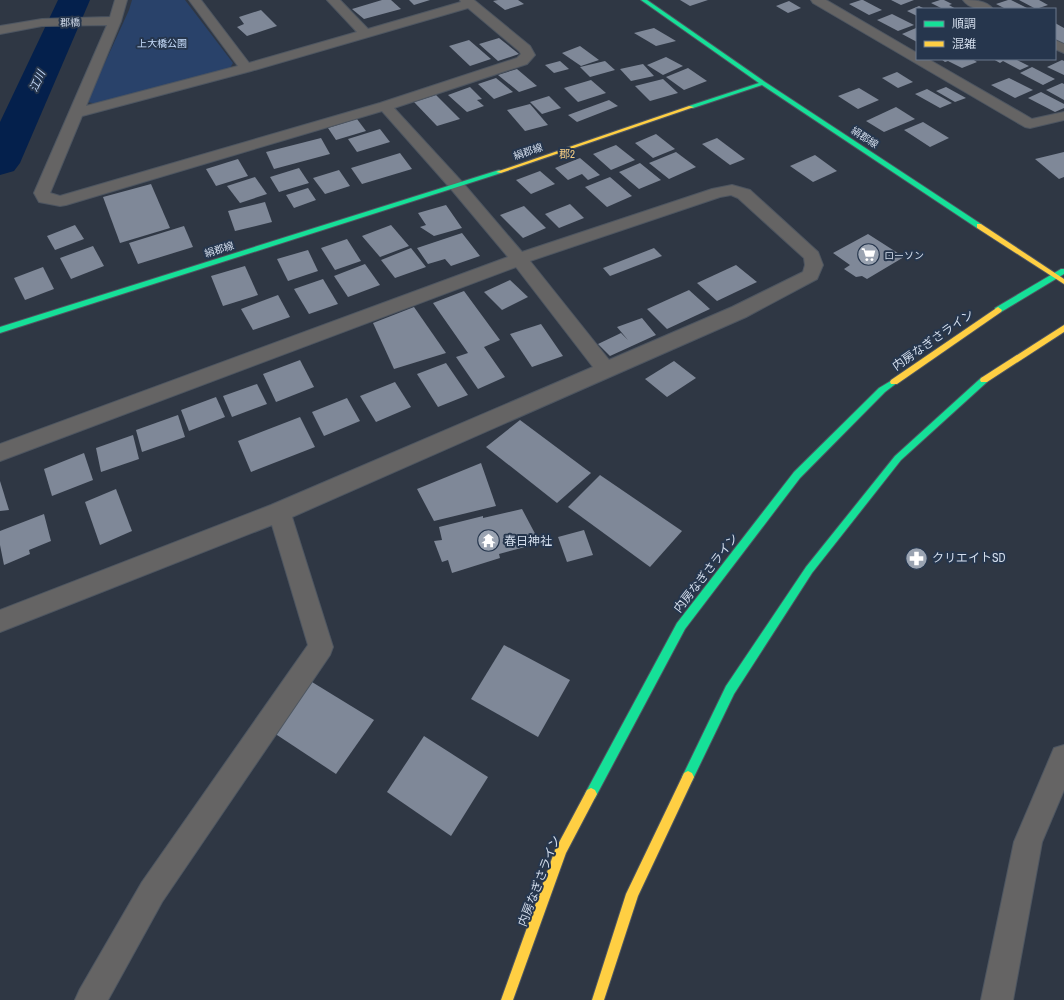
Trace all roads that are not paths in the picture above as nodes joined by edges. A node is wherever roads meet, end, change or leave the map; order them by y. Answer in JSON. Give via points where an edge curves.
{"nodes":[{"id":1,"x":122,"y":0,"type":"edge"},
{"id":2,"x":195,"y":0,"type":"edge"},
{"id":3,"x":333,"y":0,"type":"edge"},
{"id":4,"x":644,"y":0,"type":"edge"},
{"id":5,"x":817,"y":0,"type":"edge"},
{"id":6,"x":969,"y":0,"type":"edge"},
{"id":7,"x":468,"y":2,"type":"edge"},
{"id":8,"x":984,"y":8,"type":"edge"},
{"id":9,"x":115,"y":21,"type":"junction"},
{"id":10,"x":0,"y":30,"type":"edge"},
{"id":11,"x":365,"y":33,"type":"junction"},
{"id":12,"x":916,"y":58,"type":"edge"},
{"id":13,"x":920,"y":60,"type":"edge"},
{"id":14,"x":246,"y":68,"type":"junction"},
{"id":15,"x":763,"y":82,"type":"junction"},
{"id":16,"x":385,"y":106,"type":"junction"},
{"id":17,"x":76,"y":113,"type":"junction"},
{"id":18,"x":1064,"y":116,"type":"edge"},
{"id":19,"x":457,"y":186,"type":"junction"},
{"id":20,"x":519,"y":259,"type":"junction"},
{"id":21,"x":1064,"y":271,"type":"edge"},
{"id":22,"x":1055,"y":275,"type":"junction"},
{"id":23,"x":1064,"y":282,"type":"edge"},
{"id":24,"x":1064,"y":328,"type":"edge"},
{"id":25,"x":0,"y":330,"type":"edge"},
{"id":26,"x":606,"y":370,"type":"junction"},
{"id":27,"x":0,"y":452,"type":"edge"},
{"id":28,"x":279,"y":512,"type":"junction"},
{"id":29,"x":0,"y":621,"type":"edge"},
{"id":30,"x":1064,"y":758,"type":"edge"},
{"id":31,"x":92,"y":1000,"type":"edge"},
{"id":32,"x":507,"y":1000,"type":"edge"},
{"id":33,"x":598,"y":1000,"type":"edge"},
{"id":34,"x":997,"y":1000,"type":"edge"}],
"edges":[{"from":1,"to":9,"type":"street"},
{"from":2,"to":14,"type":"street"},
{"from":3,"to":11,"type":"street"},
{"from":4,"to":15,"type":"main road"},
{"from":5,"to":12,"type":"street"},
{"from":6,"to":8,"type":"street"},
{"from":7,"to":11,"type":"street"},
{"from":7,"to":16,"type":"street","via":[[525,49],[528,55],[522,61]]},
{"from":9,"to":10,"type":"street","name":"郡橋","via":[[43,23]]},
{"from":9,"to":17,"type":"street"},
{"from":11,"to":14,"type":"street"},
{"from":13,"to":18,"type":"street","via":[[1030,124]]},
{"from":14,"to":17,"type":"street"},
{"from":15,"to":19,"type":"main road","name":"絹郡線"},
{"from":15,"to":22,"type":"main road","name":"絹郡線"},
{"from":16,"to":17,"type":"street","via":[[60,202],[45,198],[42,193]]},
{"from":16,"to":19,"type":"street"},
{"from":19,"to":20,"type":"street"},
{"from":19,"to":25,"type":"main road","name":"絹郡線"},
{"from":20,"to":26,"type":"street"},
{"from":20,"to":26,"type":"street","via":[[718,192],[732,190],[744,194],[812,256],[814,265],[811,275],[740,312]]},
{"from":20,"to":27,"type":"street"},
{"from":21,"to":22,"type":"main road","name":"内房なぎさライン"},
{"from":22,"to":23,"type":"main road","name":"絹郡線"},
{"from":22,"to":32,"type":"main road","name":"内房なぎさライン","via":[[987,317],[882,390],[797,475],[681,626],[561,850]]},
{"from":24,"to":33,"type":"main road","via":[[983,380],[898,458],[809,570],[730,690],[632,894]]},
{"from":26,"to":28,"type":"street"},
{"from":28,"to":29,"type":"street"},
{"from":28,"to":31,"type":"street","via":[[321,647],[152,892]]},
{"from":30,"to":34,"type":"street","via":[[1028,842]]}]}
